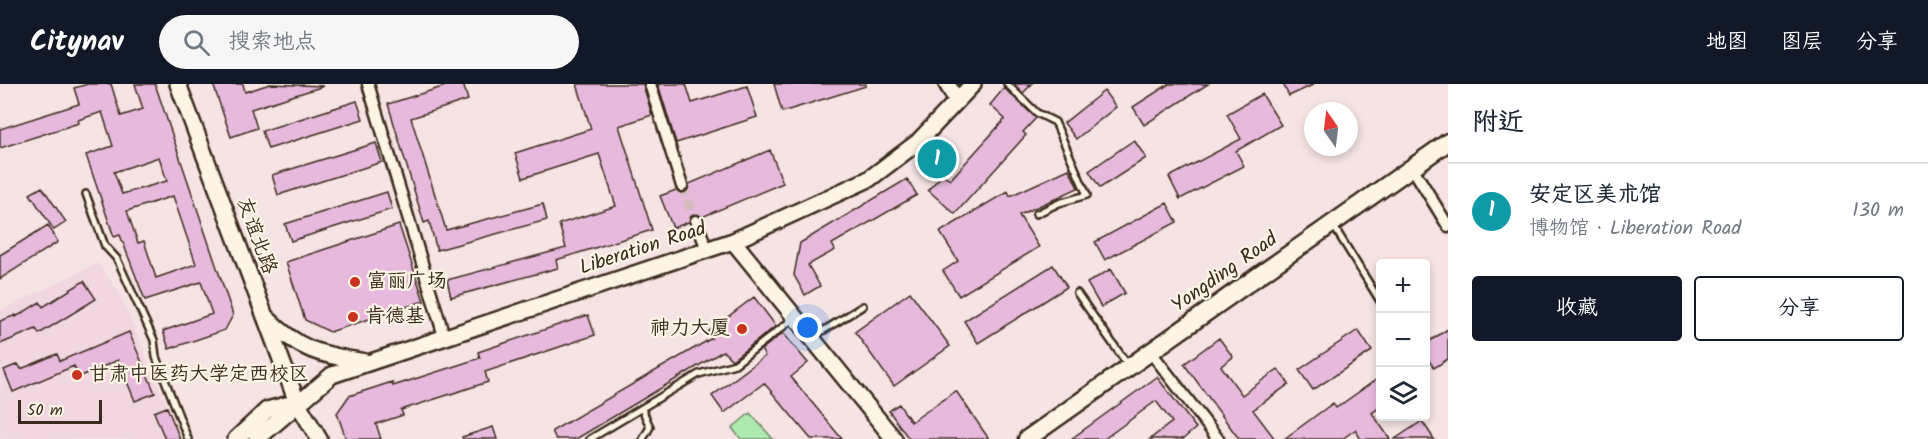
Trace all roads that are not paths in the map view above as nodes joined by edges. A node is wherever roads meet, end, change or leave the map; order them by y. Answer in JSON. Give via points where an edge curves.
{"nodes":[{"id":1,"x":178,"y":84,"type":"edge"},
{"id":2,"x":368,"y":84,"type":"edge"},
{"id":3,"x":650,"y":84,"type":"edge"},
{"id":4,"x":947,"y":84,"type":"edge"},
{"id":5,"x":973,"y":84,"type":"edge"},
{"id":6,"x":1007,"y":84,"type":"edge"},
{"id":7,"x":956,"y":99,"type":"junction"},
{"id":8,"x":1448,"y":142,"type":"edge"},
{"id":9,"x":1412,"y":167,"type":"junction"},
{"id":10,"x":682,"y":186,"type":"tunnel mouth"},
{"id":11,"x":86,"y":194,"type":"dead end"},
{"id":12,"x":1036,"y":214,"type":"dead end"},
{"id":13,"x":696,"y":221,"type":"tunnel mouth"},
{"id":14,"x":1332,"y":223,"type":"junction"},
{"id":15,"x":1448,"y":226,"type":"edge"},
{"id":16,"x":733,"y":241,"type":"junction"},
{"id":17,"x":707,"y":249,"type":"junction"},
{"id":18,"x":1077,"y":293,"type":"dead end"},
{"id":19,"x":1376,"y":295,"type":"edge"},
{"id":20,"x":863,"y":306,"type":"dead end"},
{"id":21,"x":261,"y":311,"type":"junction"},
{"id":22,"x":795,"y":318,"type":"junction"},
{"id":23,"x":444,"y":336,"type":"junction"},
{"id":24,"x":812,"y":338,"type":"junction"},
{"id":25,"x":1150,"y":351,"type":"junction"},
{"id":26,"x":368,"y":362,"type":"junction"},
{"id":27,"x":1129,"y":366,"type":"junction"},
{"id":28,"x":297,"y":402,"type":"junction"},
{"id":29,"x":642,"y":409,"type":"junction"},
{"id":30,"x":188,"y":439,"type":"edge"},
{"id":31,"x":236,"y":439,"type":"edge"},
{"id":32,"x":256,"y":439,"type":"edge"},
{"id":33,"x":319,"y":439,"type":"edge"},
{"id":34,"x":590,"y":439,"type":"edge"},
{"id":35,"x":643,"y":439,"type":"edge"},
{"id":36,"x":894,"y":439,"type":"edge"},
{"id":37,"x":1027,"y":439,"type":"edge"},
{"id":38,"x":1218,"y":439,"type":"edge"}],
"edges":[{"from":1,"to":21,"type":"main road","name":"友谊北路"},
{"from":2,"to":23,"type":"street"},
{"from":3,"to":10,"type":"street"},
{"from":4,"to":7,"type":"main road"},
{"from":5,"to":7,"type":"main road","name":"Liberation Road"},
{"from":6,"to":12,"type":"lane","via":[[1037,113],[1055,122],[1087,195]]},
{"from":7,"to":16,"type":"main road","name":"Liberation Road","via":[[918,142],[869,179]]},
{"from":8,"to":9,"type":"main road","name":"Yongding Road"},
{"from":9,"to":14,"type":"main road","name":"Yongding Road"},
{"from":9,"to":15,"type":"street"},
{"from":11,"to":30,"type":"lane","via":[[105,246],[117,259],[154,340],[156,357]]},
{"from":13,"to":17,"type":"street"},
{"from":14,"to":19,"type":"lane"},
{"from":14,"to":25,"type":"main road","name":"Yongding Road"},
{"from":16,"to":17,"type":"main road","name":"Liberation Road"},
{"from":16,"to":22,"type":"main road"},
{"from":17,"to":23,"type":"main road","name":"Liberation Road"},
{"from":18,"to":27,"type":"lane"},
{"from":20,"to":24,"type":"lane"},
{"from":21,"to":26,"type":"main road","via":[[288,339],[323,355]]},
{"from":21,"to":28,"type":"main road","name":"友谊北路"},
{"from":22,"to":24,"type":"main road"},
{"from":22,"to":29,"type":"lane","via":[[735,364],[699,375]]},
{"from":23,"to":26,"type":"main road","name":"Liberation Road"},
{"from":24,"to":36,"type":"main road"},
{"from":25,"to":27,"type":"main road","name":"Yongding Road"},
{"from":25,"to":38,"type":"street"},
{"from":26,"to":28,"type":"main road","name":"Liberation Road","via":[[332,375]]},
{"from":27,"to":37,"type":"main road","name":"Yongding Road"},
{"from":28,"to":31,"type":"main road","via":[[267,410]]},
{"from":28,"to":32,"type":"main road","name":"Liberation Road"},
{"from":28,"to":33,"type":"main road","name":"友谊北路"},
{"from":29,"to":34,"type":"lane"},
{"from":29,"to":35,"type":"lane","via":[[650,427]]}]}
